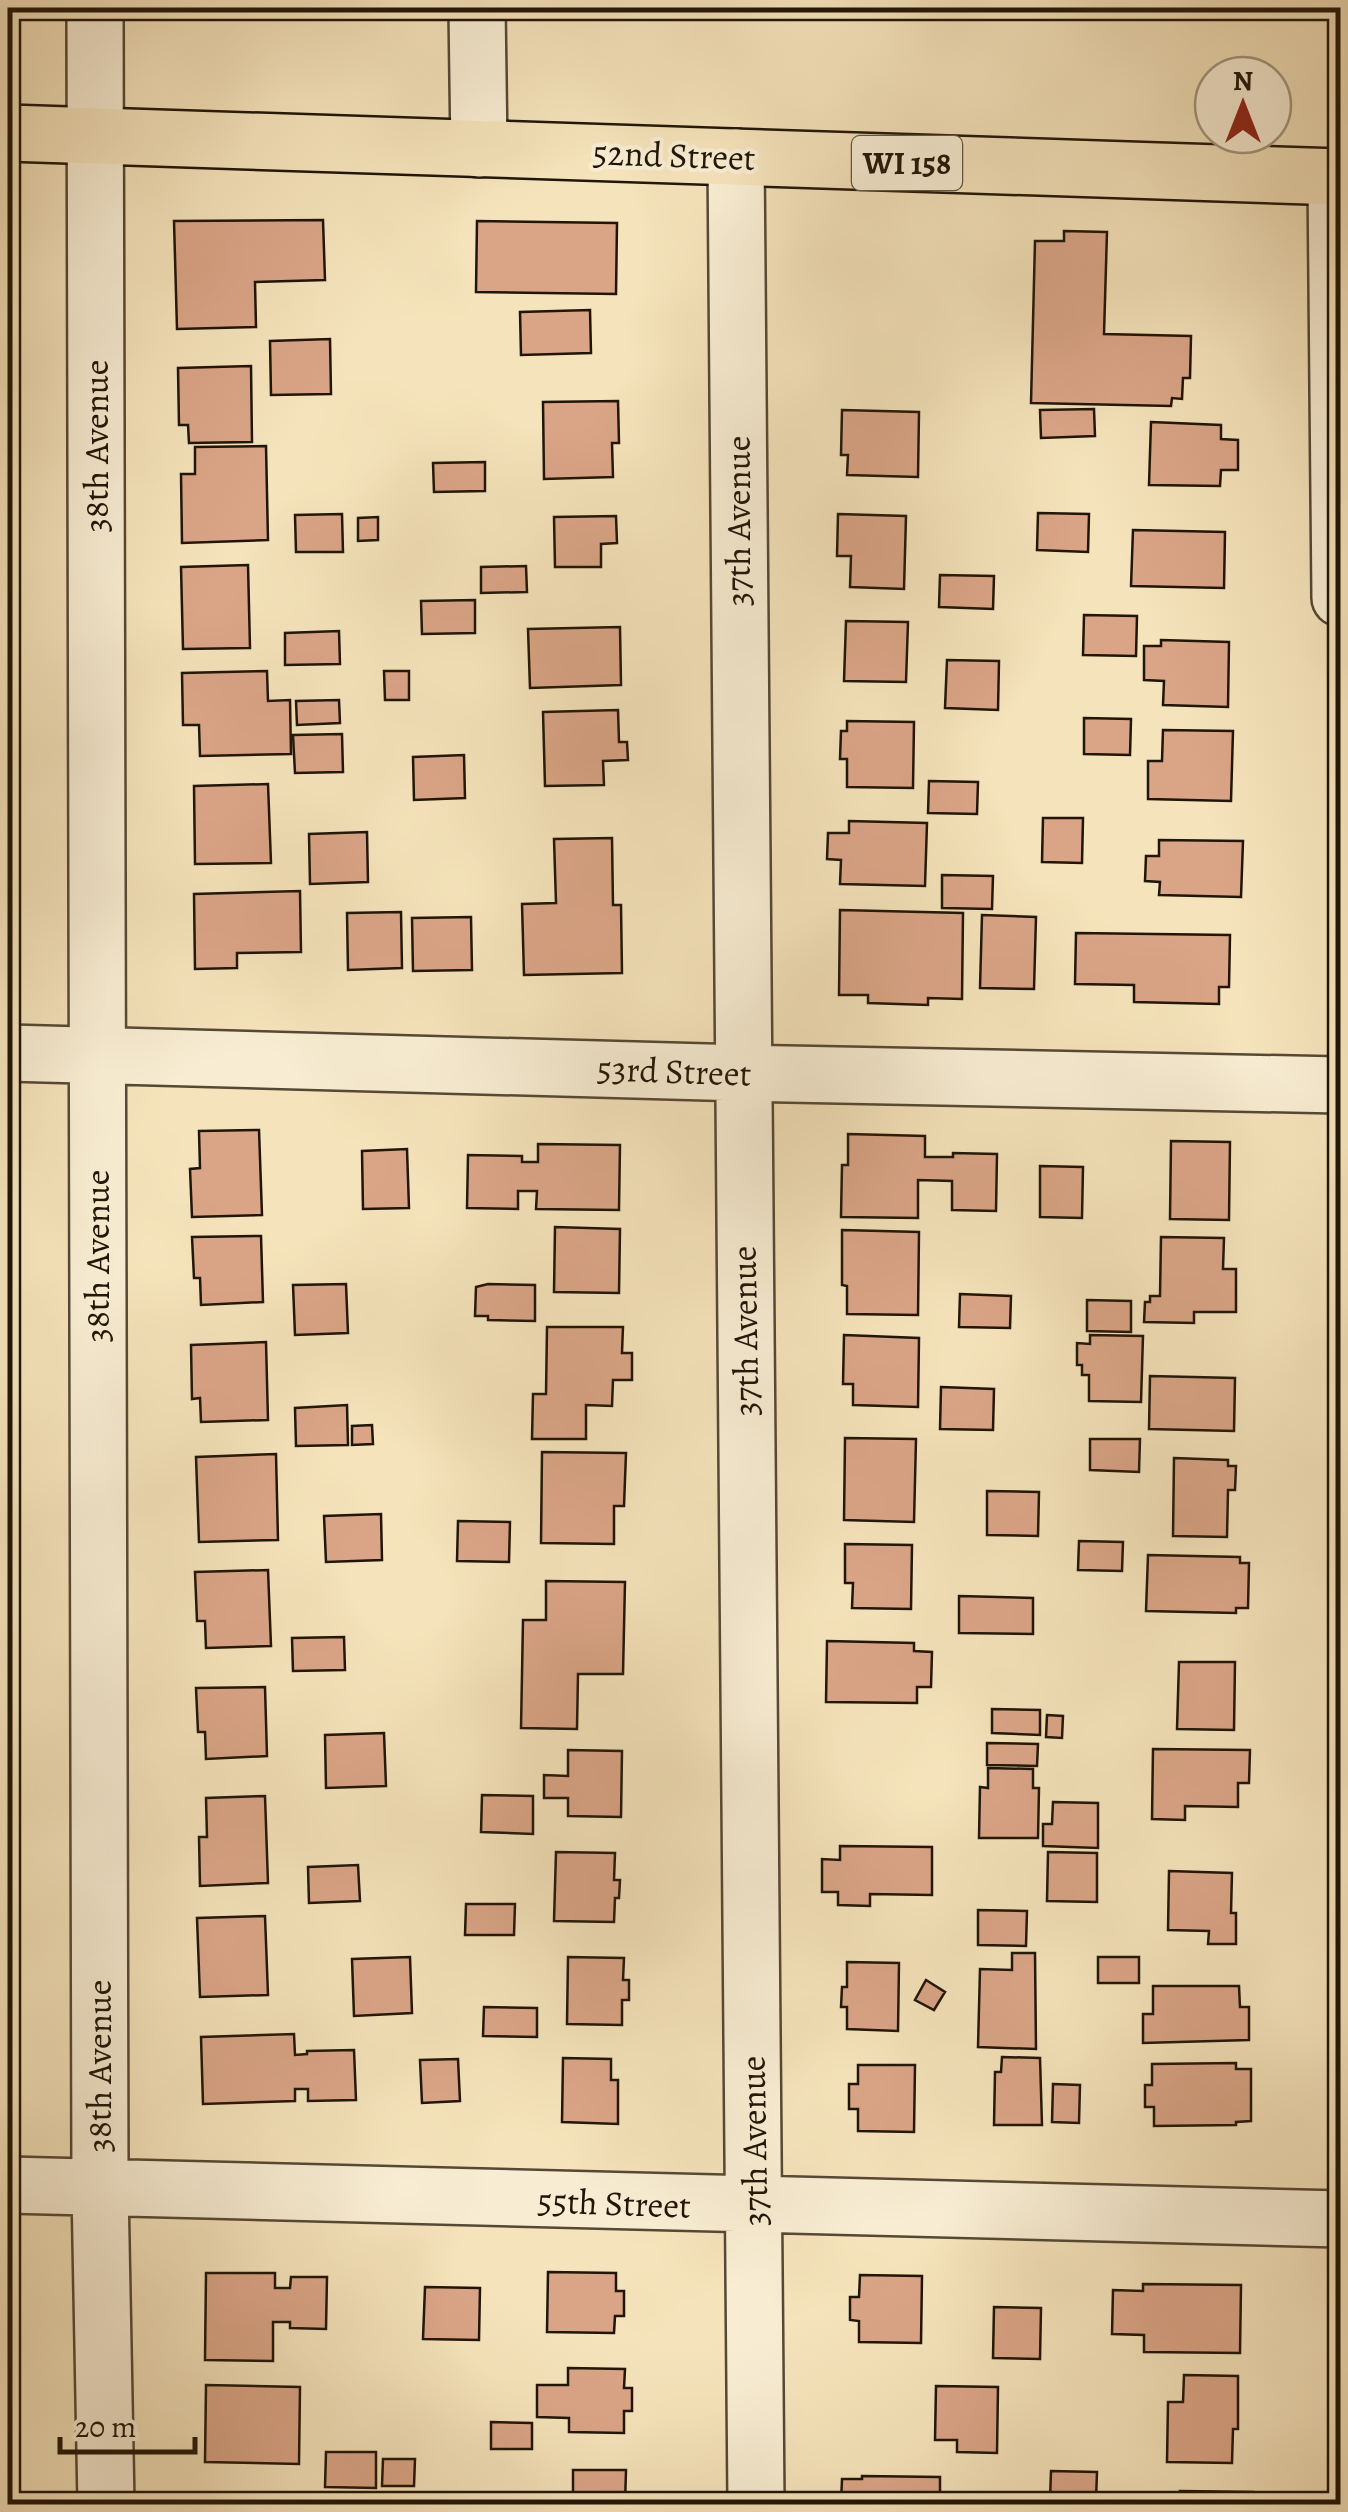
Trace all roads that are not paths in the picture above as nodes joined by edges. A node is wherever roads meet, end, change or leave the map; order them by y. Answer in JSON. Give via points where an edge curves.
{"nodes":[{"id":1,"x":96,"y":8,"type":"edge"},
{"id":2,"x":477,"y":8,"type":"edge"},
{"id":3,"x":8,"y":133,"type":"edge"},
{"id":4,"x":96,"y":135,"type":"junction"},
{"id":5,"x":479,"y":149,"type":"junction"},
{"id":6,"x":736,"y":157,"type":"junction"},
{"id":7,"x":1338,"y":177,"type":"edge"},
{"id":8,"x":1340,"y":598,"type":"edge"},
{"id":9,"x":8,"y":1053,"type":"edge"},
{"id":10,"x":96,"y":1055,"type":"junction"},
{"id":11,"x":743,"y":1073,"type":"junction"},
{"id":12,"x":1340,"y":1085,"type":"edge"},
{"id":13,"x":8,"y":2185,"type":"edge"},
{"id":14,"x":100,"y":2188,"type":"junction"},
{"id":15,"x":754,"y":2206,"type":"junction"},
{"id":16,"x":1340,"y":2219,"type":"edge"},
{"id":17,"x":106,"y":2504,"type":"edge"},
{"id":18,"x":756,"y":2504,"type":"edge"}],
"edges":[{"from":1,"to":4,"type":"street","name":"38th Avenue"},
{"from":2,"to":5,"type":"street"},
{"from":3,"to":4,"type":"main road","name":"52nd Street","number":"WI 158"},
{"from":4,"to":5,"type":"main road","name":"52nd Street","number":"WI 158"},
{"from":4,"to":10,"type":"street","name":"38th Avenue"},
{"from":5,"to":6,"type":"main road","name":"52nd Street","number":"WI 158"},
{"from":6,"to":7,"type":"main road","name":"52nd Street","number":"WI 158"},
{"from":6,"to":11,"type":"street","name":"37th Avenue"},
{"from":7,"to":8,"type":"street"},
{"from":9,"to":10,"type":"street","name":"53rd Street"},
{"from":10,"to":11,"type":"street","name":"53rd Street"},
{"from":10,"to":14,"type":"street","name":"38th Avenue"},
{"from":11,"to":12,"type":"street","name":"53rd Street"},
{"from":11,"to":15,"type":"street","name":"37th Avenue"},
{"from":13,"to":14,"type":"street","name":"55th Street"},
{"from":14,"to":15,"type":"street","name":"55th Street"},
{"from":14,"to":17,"type":"street","name":"38th Avenue"},
{"from":15,"to":16,"type":"street","name":"55th Street"},
{"from":15,"to":18,"type":"street","name":"37th Avenue"}]}
